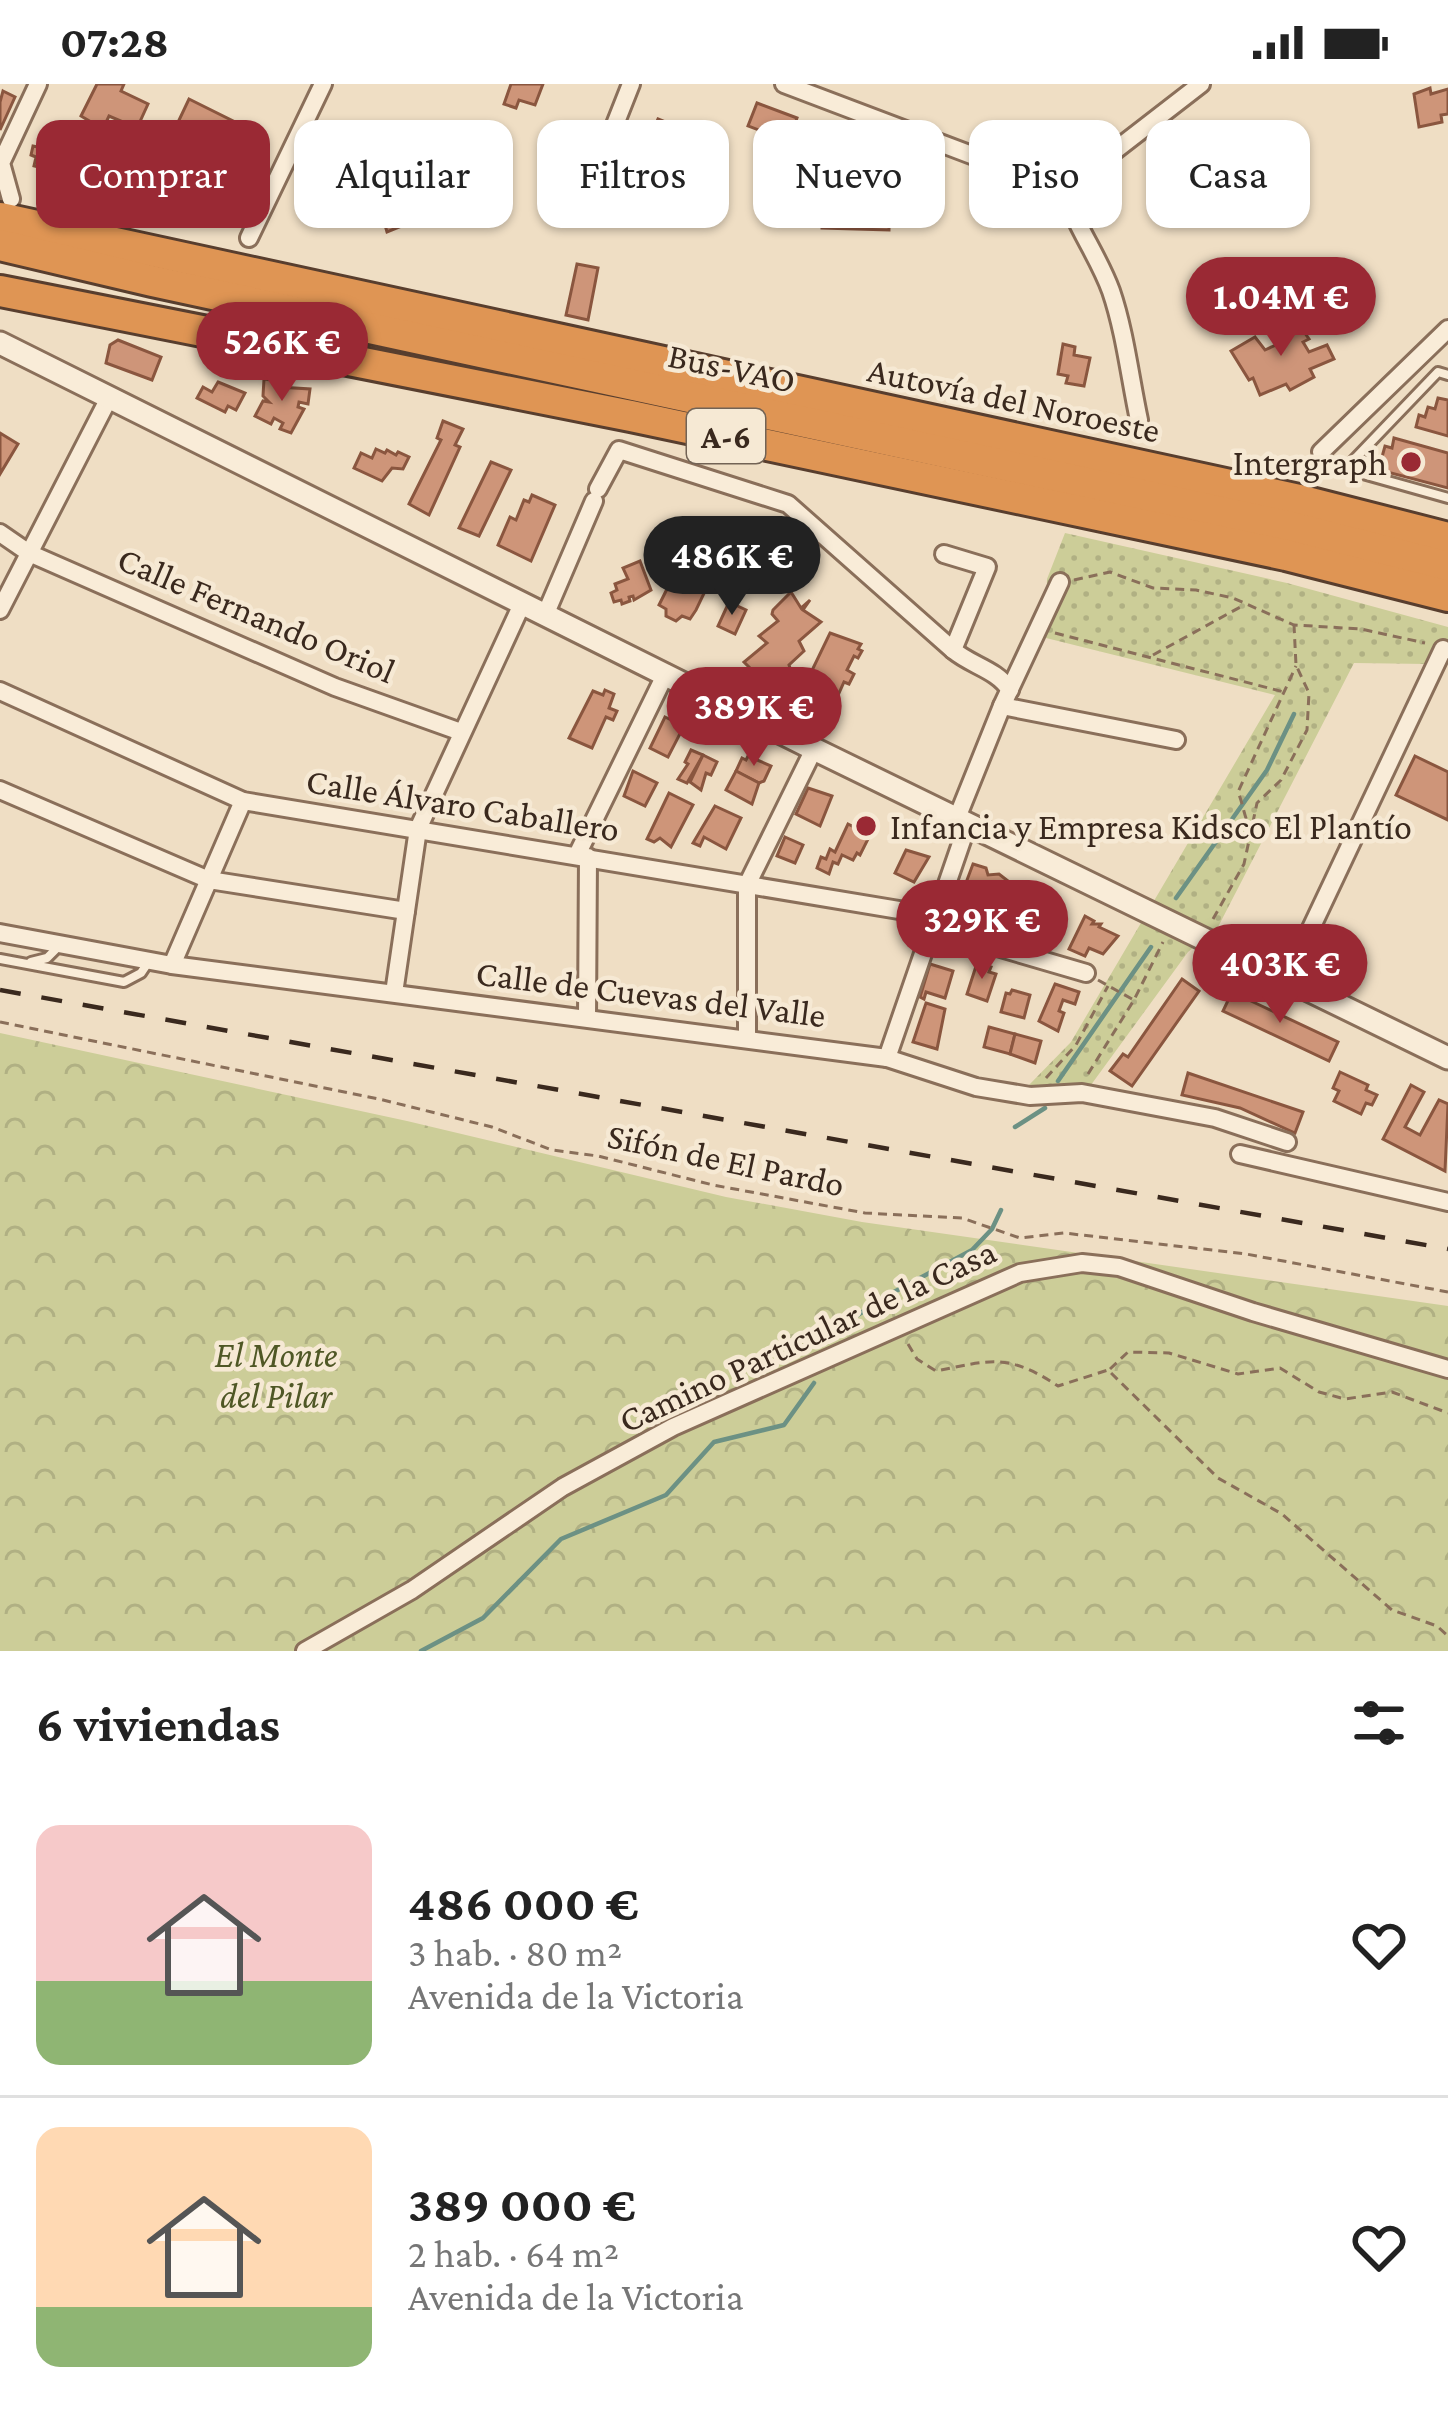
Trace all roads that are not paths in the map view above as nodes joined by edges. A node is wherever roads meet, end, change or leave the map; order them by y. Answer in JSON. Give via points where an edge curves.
{"nodes":[{"id":1,"x":38,"y":84,"type":"edge"},
{"id":2,"x":323,"y":84,"type":"edge"},
{"id":3,"x":631,"y":84,"type":"edge"},
{"id":4,"x":784,"y":84,"type":"edge"},
{"id":5,"x":1201,"y":84,"type":"edge"},
{"id":6,"x":617,"y":120,"type":"edge"},
{"id":7,"x":1122,"y":145,"type":"edge"},
{"id":8,"x":969,"y":154,"type":"edge"},
{"id":9,"x":4,"y":204,"type":"edge"},
{"id":10,"x":1080,"y":228,"type":"edge"},
{"id":11,"x":249,"y":238,"type":"dead end"},
{"id":12,"x":0,"y":245,"type":"edge"},
{"id":13,"x":0,"y":264,"type":"edge"},
{"id":14,"x":0,"y":291,"type":"edge"},
{"id":15,"x":1445,"y":335,"type":"edge"},
{"id":16,"x":0,"y":343,"type":"edge"},
{"id":17,"x":1448,"y":376,"type":"edge"},
{"id":18,"x":637,"y":387,"type":"junction"},
{"id":19,"x":110,"y":396,"type":"junction"},
{"id":20,"x":1138,"y":420,"type":"dead end"},
{"id":21,"x":1321,"y":452,"type":"dead end"},
{"id":22,"x":1448,"y":498,"type":"edge"},
{"id":23,"x":0,"y":533,"type":"edge"},
{"id":24,"x":1448,"y":538,"type":"edge"},
{"id":25,"x":28,"y":553,"type":"junction"},
{"id":26,"x":944,"y":554,"type":"dead end"},
{"id":27,"x":1448,"y":566,"type":"edge"},
{"id":28,"x":1060,"y":582,"type":"road end"},
{"id":29,"x":1448,"y":596,"type":"edge"},
{"id":30,"x":523,"y":602,"type":"junction"},
{"id":31,"x":0,"y":610,"type":"edge"},
{"id":32,"x":546,"y":613,"type":"junction"},
{"id":33,"x":1443,"y":649,"type":"road end"},
{"id":34,"x":952,"y":650,"type":"junction"},
{"id":35,"x":666,"y":673,"type":"junction"},
{"id":36,"x":0,"y":691,"type":"edge"},
{"id":37,"x":1006,"y":698,"type":"junction"},
{"id":38,"x":461,"y":732,"type":"junction"},
{"id":39,"x":1176,"y":740,"type":"dead end"},
{"id":40,"x":814,"y":749,"type":"junction"},
{"id":41,"x":0,"y":790,"type":"edge"},
{"id":42,"x":243,"y":801,"type":"junction"},
{"id":43,"x":962,"y":820,"type":"junction"},
{"id":44,"x":418,"y":829,"type":"junction"},
{"id":45,"x":582,"y":856,"type":"junction"},
{"id":46,"x":209,"y":880,"type":"junction"},
{"id":47,"x":747,"y":885,"type":"junction"},
{"id":48,"x":406,"y":911,"type":"junction"},
{"id":49,"x":934,"y":922,"type":"junction"},
{"id":50,"x":0,"y":933,"type":"edge"},
{"id":51,"x":61,"y":944,"type":"junction"},
{"id":52,"x":0,"y":959,"type":"edge"},
{"id":53,"x":149,"y":961,"type":"junction"},
{"id":54,"x":24,"y":963,"type":"junction"},
{"id":55,"x":172,"y":965,"type":"junction"},
{"id":56,"x":1086,"y":974,"type":"dead end"},
{"id":57,"x":1287,"y":979,"type":"junction"},
{"id":58,"x":394,"y":993,"type":"junction"},
{"id":59,"x":587,"y":1018,"type":"junction"},
{"id":60,"x":747,"y":1037,"type":"junction"},
{"id":61,"x":887,"y":1058,"type":"junction"},
{"id":62,"x":1448,"y":1058,"type":"edge"},
{"id":63,"x":1287,"y":1142,"type":"dead end"},
{"id":64,"x":1240,"y":1154,"type":"dead end"},
{"id":65,"x":1448,"y":1202,"type":"edge"},
{"id":66,"x":1448,"y":1369,"type":"edge"},
{"id":67,"x":305,"y":1651,"type":"edge"}],
"edges":[{"from":1,"to":9,"type":"street","via":[[3,153]]},
{"from":2,"to":11,"type":"street"},
{"from":3,"to":6,"type":"street"},
{"from":4,"to":8,"type":"street"},
{"from":5,"to":7,"type":"street"},
{"from":9,"to":24,"type":"highway","name":"Autovía del Noroeste","number":"A-6","via":[[198,250],[208,265]]},
{"from":10,"to":20,"type":"street","via":[[1112,295]]},
{"from":12,"to":18,"type":"highway","name":"Bus-VAO"},
{"from":13,"to":18,"type":"highway","via":[[471,363]]},
{"from":14,"to":29,"type":"highway","number":"A-6","via":[[654,421]]},
{"from":15,"to":21,"type":"street"},
{"from":16,"to":19,"type":"street"},
{"from":17,"to":22,"type":"lane","via":[[1438,373],[1345,469]]},
{"from":18,"to":27,"type":"highway","name":"Bus-VAO"},
{"from":19,"to":25,"type":"street"},
{"from":19,"to":30,"type":"street"},
{"from":23,"to":25,"type":"street","name":"Calle Fernando Oriol"},
{"from":25,"to":31,"type":"street"},
{"from":25,"to":38,"type":"street","name":"Calle Fernando Oriol","via":[[335,687]]},
{"from":26,"to":34,"type":"street","via":[[987,567]]},
{"from":28,"to":37,"type":"street"},
{"from":30,"to":32,"type":"street"},
{"from":30,"to":38,"type":"street"},
{"from":32,"to":34,"type":"street","via":[[619,450],[788,504]]},
{"from":32,"to":35,"type":"street"},
{"from":33,"to":57,"type":"street"},
{"from":34,"to":37,"type":"street","via":[[1001,676]]},
{"from":35,"to":40,"type":"street"},
{"from":35,"to":45,"type":"street"},
{"from":36,"to":42,"type":"street","name":"Calle Álvaro Caballero"},
{"from":37,"to":39,"type":"street"},
{"from":37,"to":43,"type":"street"},
{"from":38,"to":44,"type":"street"},
{"from":40,"to":43,"type":"street"},
{"from":40,"to":47,"type":"street"},
{"from":41,"to":46,"type":"street"},
{"from":42,"to":44,"type":"street","name":"Calle Álvaro Caballero"},
{"from":42,"to":46,"type":"street"},
{"from":43,"to":49,"type":"street"},
{"from":43,"to":57,"type":"street"},
{"from":44,"to":45,"type":"street","name":"Calle Álvaro Caballero"},
{"from":44,"to":48,"type":"street"},
{"from":45,"to":47,"type":"street","name":"Calle Álvaro Caballero"},
{"from":45,"to":59,"type":"street"},
{"from":46,"to":48,"type":"street"},
{"from":46,"to":55,"type":"street"},
{"from":47,"to":49,"type":"street","name":"Calle Álvaro Caballero"},
{"from":47,"to":60,"type":"street"},
{"from":48,"to":58,"type":"street"},
{"from":49,"to":56,"type":"street","name":"Calle Álvaro Caballero"},
{"from":49,"to":61,"type":"street"},
{"from":50,"to":51,"type":"street","name":"Calle de Cuevas del Valle"},
{"from":51,"to":53,"type":"street","name":"Calle de Cuevas del Valle"},
{"from":51,"to":54,"type":"lane","via":[[47,958]]},
{"from":52,"to":54,"type":"lane"},
{"from":53,"to":54,"type":"lane","via":[[124,982]]},
{"from":53,"to":55,"type":"street","name":"Calle de Cuevas del Valle"},
{"from":55,"to":58,"type":"street","name":"Calle de Cuevas del Valle"},
{"from":57,"to":62,"type":"street"},
{"from":58,"to":59,"type":"street","name":"Calle de Cuevas del Valle"},
{"from":59,"to":60,"type":"street","name":"Calle de Cuevas del Valle"},
{"from":60,"to":61,"type":"street","name":"Calle de Cuevas del Valle"},
{"from":61,"to":63,"type":"street","name":"Calle de Cuevas del Valle","via":[[976,1088],[1082,1093],[1215,1118]]},
{"from":64,"to":65,"type":"street"},
{"from":66,"to":67,"type":"street","name":"Camino Particular de la Casa","via":[[1119,1267],[1082,1263],[1020,1273],[673,1427],[562,1487],[412,1590]]}]}
